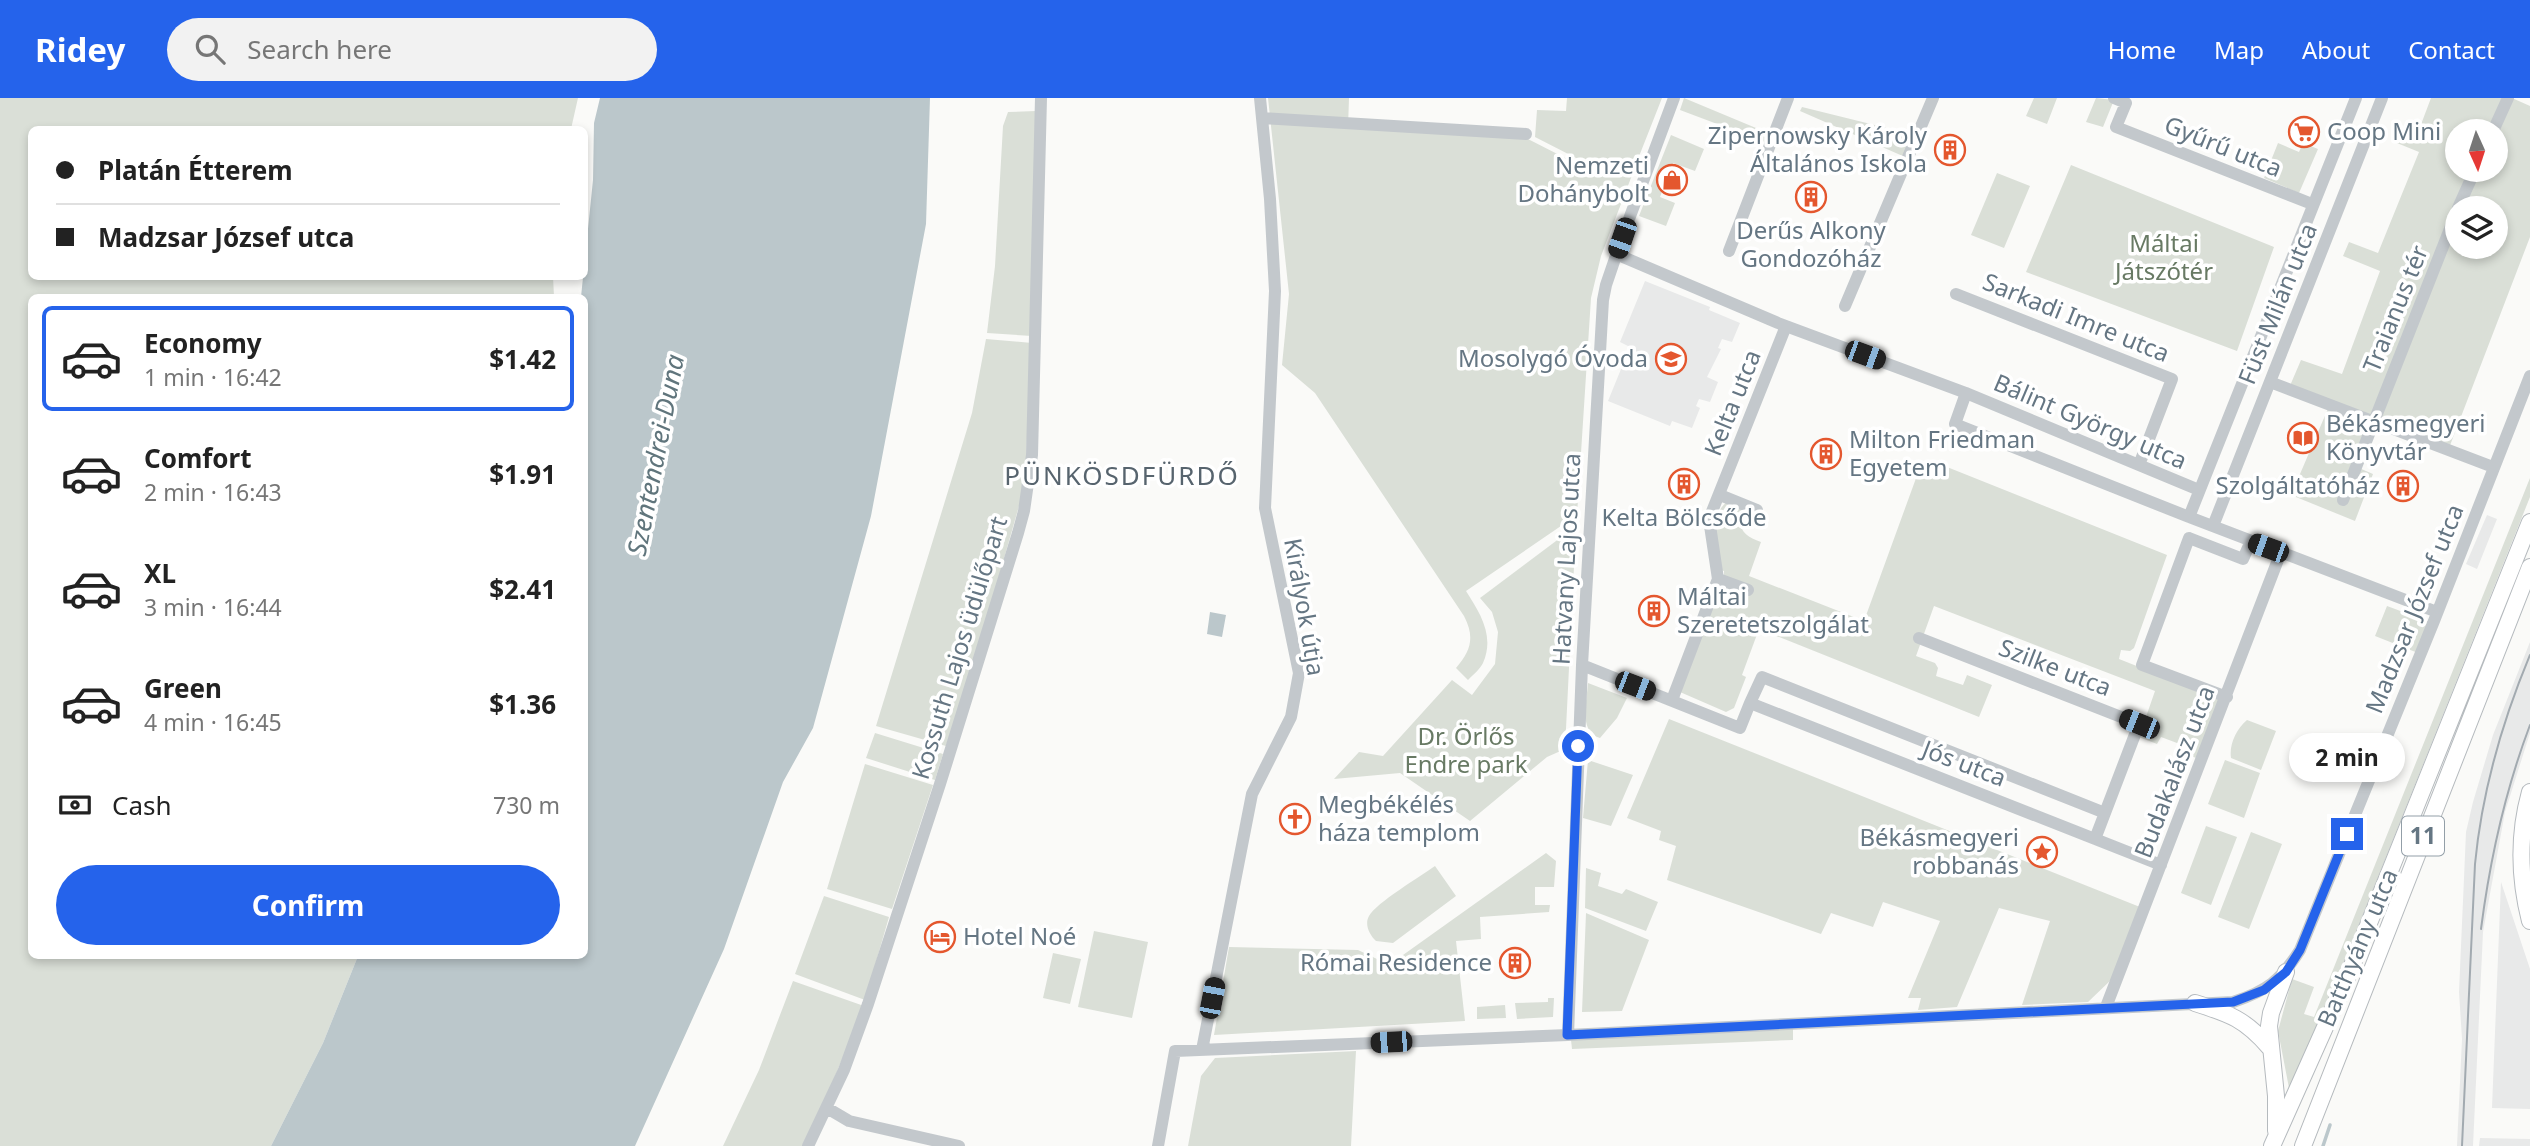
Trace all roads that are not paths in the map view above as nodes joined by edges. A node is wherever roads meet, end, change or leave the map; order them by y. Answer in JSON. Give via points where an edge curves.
{"nodes":[{"id":1,"x":1041,"y":98,"type":"edge"},
{"id":2,"x":1260,"y":98,"type":"edge"},
{"id":3,"x":1674,"y":98,"type":"edge"},
{"id":4,"x":1788,"y":98,"type":"edge"},
{"id":5,"x":1933,"y":98,"type":"edge"},
{"id":6,"x":2356,"y":98,"type":"edge"},
{"id":7,"x":2382,"y":98,"type":"edge"},
{"id":8,"x":2508,"y":98,"type":"edge"},
{"id":9,"x":2120,"y":100,"type":"edge"},
{"id":10,"x":1262,"y":118,"type":"junction"},
{"id":11,"x":2499,"y":119,"type":"edge"},
{"id":12,"x":1526,"y":134,"type":"dead end"},
{"id":13,"x":2312,"y":204,"type":"junction"},
{"id":14,"x":2445,"y":243,"type":"edge"},
{"id":15,"x":1729,"y":251,"type":"dead end"},
{"id":16,"x":1616,"y":254,"type":"junction"},
{"id":17,"x":1956,"y":294,"type":"dead end"},
{"id":18,"x":1845,"y":306,"type":"dead end"},
{"id":19,"x":1786,"y":326,"type":"junction"},
{"id":20,"x":2530,"y":376,"type":"edge"},
{"id":21,"x":2270,"y":382,"type":"junction"},
{"id":22,"x":1966,"y":393,"type":"junction"},
{"id":23,"x":2374,"y":421,"type":"junction"},
{"id":24,"x":2138,"y":465,"type":"junction"},
{"id":25,"x":2493,"y":467,"type":"junction"},
{"id":26,"x":2199,"y":490,"type":"junction"},
{"id":27,"x":1720,"y":495,"type":"junction"},
{"id":28,"x":2343,"y":500,"type":"dead end"},
{"id":29,"x":1757,"y":510,"type":"dead end"},
{"id":30,"x":2189,"y":517,"type":"junction"},
{"id":31,"x":2530,"y":522,"type":"edge"},
{"id":32,"x":2213,"y":526,"type":"junction"},
{"id":33,"x":2251,"y":541,"type":"junction"},
{"id":34,"x":2281,"y":552,"type":"junction"},
{"id":35,"x":2530,"y":567,"type":"edge"},
{"id":36,"x":1718,"y":579,"type":"junction"},
{"id":37,"x":1748,"y":590,"type":"dead end"},
{"id":38,"x":2437,"y":612,"type":"junction"},
{"id":39,"x":1919,"y":638,"type":"dead end"},
{"id":40,"x":1582,"y":665,"type":"junction"},
{"id":41,"x":2227,"y":697,"type":"junction"},
{"id":42,"x":1672,"y":700,"type":"junction"},
{"id":43,"x":1750,"y":703,"type":"junction"},
{"id":44,"x":2530,"y":792,"type":"edge"},
{"id":45,"x":2105,"y":813,"type":"junction"},
{"id":46,"x":2095,"y":839,"type":"junction"},
{"id":47,"x":2161,"y":865,"type":"junction"},
{"id":48,"x":2530,"y":921,"type":"edge"},
{"id":49,"x":2286,"y":972,"type":"junction"},
{"id":50,"x":2195,"y":1003,"type":"junction"},
{"id":51,"x":2106,"y":1007,"type":"junction"},
{"id":52,"x":1567,"y":1035,"type":"junction"},
{"id":53,"x":2270,"y":1048,"type":"junction"},
{"id":54,"x":1202,"y":1050,"type":"junction"},
{"id":55,"x":827,"y":1108,"type":"junction"},
{"id":56,"x":2275,"y":1143,"type":"edge"},
{"id":57,"x":808,"y":1146,"type":"edge"},
{"id":58,"x":959,"y":1146,"type":"edge"},
{"id":59,"x":1158,"y":1146,"type":"edge"},
{"id":60,"x":2303,"y":1146,"type":"edge"}],
"edges":[{"from":1,"to":55,"type":"street","name":"Kossuth Lajos üdülőpart","via":[[1031,455],[1024,511],[868,1004]]},
{"from":2,"to":10,"type":"street","name":"Királyok útja"},
{"from":3,"to":16,"type":"street","name":"Hatvany Lajos utca"},
{"from":4,"to":15,"type":"street"},
{"from":5,"to":18,"type":"street"},
{"from":6,"to":13,"type":"street","name":"Füst Milán utca"},
{"from":7,"to":21,"type":"street","name":"Füst Milán utca"},
{"from":8,"to":11,"type":"street"},
{"from":9,"to":13,"type":"street","name":"Gyűrű utca","via":[[2116,127]]},
{"from":10,"to":12,"type":"street"},
{"from":10,"to":54,"type":"street","name":"Királyok útja","via":[[1275,291],[1265,508],[1299,673],[1291,717],[1252,794]]},
{"from":13,"to":26,"type":"street","name":"Füst Milán utca"},
{"from":14,"to":23,"type":"street","name":"Traianus tér"},
{"from":16,"to":19,"type":"street","name":"Bálint György utca"},
{"from":16,"to":40,"type":"street","name":"Hatvany Lajos utca","via":[[1603,300]]},
{"from":17,"to":24,"type":"street","name":"Sarkadi Imre utca","via":[[2172,379]]},
{"from":19,"to":22,"type":"street","name":"Bálint György utca"},
{"from":19,"to":27,"type":"street","name":"Kelta utca"},
{"from":20,"to":25,"type":"street","name":"Madzsar József utca"},
{"from":21,"to":23,"type":"street"},
{"from":21,"to":32,"type":"street","name":"Füst Milán utca"},
{"from":22,"to":24,"type":"street","name":"Bálint György utca"},
{"from":22,"to":30,"type":"street","name":"Bálint György utca","via":[[1955,424]]},
{"from":23,"to":25,"type":"street"},
{"from":23,"to":28,"type":"street","name":"Traianus tér"},
{"from":24,"to":26,"type":"street","name":"Bálint György utca"},
{"from":25,"to":38,"type":"street","name":"Madzsar József utca"},
{"from":26,"to":30,"type":"street","name":"Füst Milán utca"},
{"from":27,"to":29,"type":"street","name":"Kelta utca"},
{"from":27,"to":36,"type":"street","name":"Kelta utca","via":[[1709,519]]},
{"from":30,"to":32,"type":"street","name":"Bálint György utca"},
{"from":31,"to":56,"type":"main road","name":"Batthyány utca","number":"11","via":[[2347,978]]},
{"from":32,"to":33,"type":"street","name":"Bálint György utca"},
{"from":33,"to":34,"type":"street","name":"Bálint György utca"},
{"from":33,"to":41,"type":"street","via":[[2243,559],[2189,538],[2142,665]]},
{"from":34,"to":38,"type":"street","name":"Bálint György utca"},
{"from":34,"to":41,"type":"street","name":"Budakalász utca"},
{"from":35,"to":60,"type":"main road","name":"Batthyány utca","number":"11"},
{"from":36,"to":37,"type":"street"},
{"from":36,"to":42,"type":"street","name":"Kelta utca"},
{"from":38,"to":49,"type":"street","name":"Madzsar József utca","via":[[2300,950]]},
{"from":39,"to":45,"type":"street","name":"Szilke utca","via":[[2139,724]]},
{"from":40,"to":42,"type":"street","name":"Jós utca"},
{"from":40,"to":52,"type":"street","name":"Hatvany Lajos utca"},
{"from":41,"to":47,"type":"street","name":"Budakalász utca"},
{"from":42,"to":43,"type":"street","name":"Jós utca","via":[[1740,728]]},
{"from":43,"to":45,"type":"street","name":"Jós utca","via":[[1762,677]]},
{"from":43,"to":46,"type":"street","name":"Jós utca"},
{"from":44,"to":48,"type":"main road","via":[[2521,856]]},
{"from":45,"to":46,"type":"street","name":"Szilke utca"},
{"from":46,"to":47,"type":"street","name":"Jós utca"},
{"from":47,"to":51,"type":"street","name":"Budakalász utca"},
{"from":49,"to":50,"type":"street","via":[[2252,996],[2233,1002]]},
{"from":49,"to":53,"type":"main road","via":[[2271,1013]]},
{"from":50,"to":51,"type":"street"},
{"from":50,"to":53,"type":"main road","via":[[2239,1019]]},
{"from":51,"to":52,"type":"street"},
{"from":52,"to":54,"type":"street"},
{"from":53,"to":56,"type":"main road"},
{"from":54,"to":59,"type":"street","via":[[1174,1051]]},
{"from":55,"to":57,"type":"street","name":"Kossuth Lajos üdülőpart"},
{"from":55,"to":58,"type":"street","via":[[849,1121]]}]}
